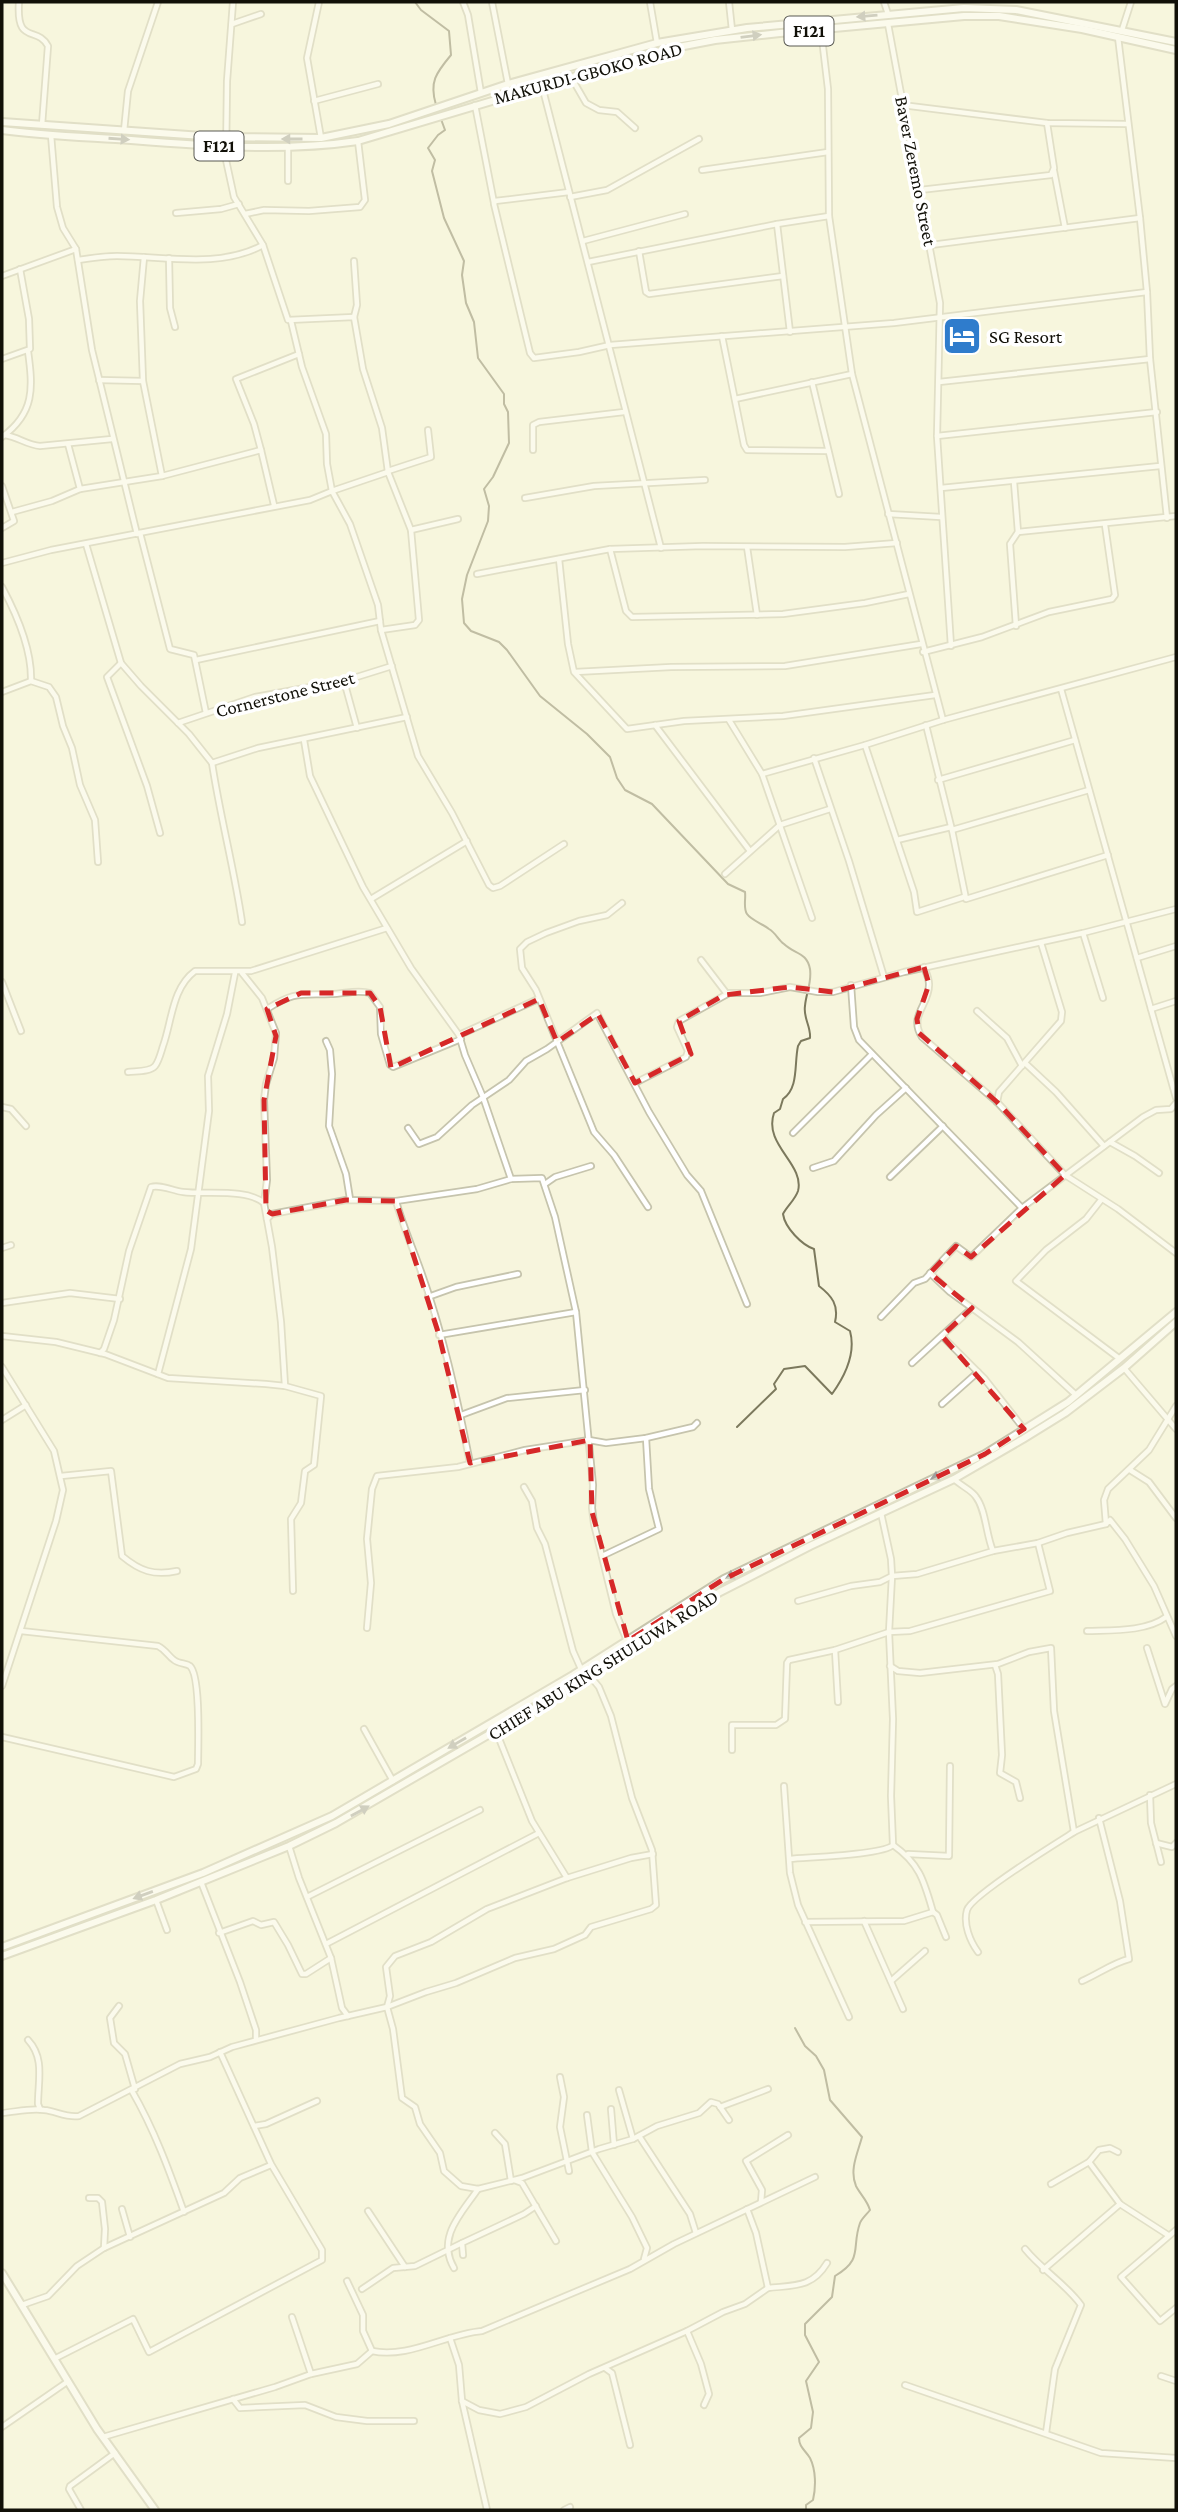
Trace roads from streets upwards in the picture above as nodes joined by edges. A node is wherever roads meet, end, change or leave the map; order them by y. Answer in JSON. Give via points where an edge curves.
{"nodes":[{"id":1,"x":19,"y":2,"type":"edge"},
{"id":2,"x":158,"y":2,"type":"edge"},
{"id":3,"x":233,"y":2,"type":"edge"},
{"id":4,"x":319,"y":2,"type":"edge"},
{"id":5,"x":463,"y":2,"type":"edge"},
{"id":6,"x":492,"y":2,"type":"edge"},
{"id":7,"x":650,"y":2,"type":"edge"},
{"id":8,"x":729,"y":2,"type":"edge"},
{"id":9,"x":884,"y":2,"type":"edge"},
{"id":10,"x":1131,"y":2,"type":"edge"},
{"id":11,"x":1016,"y":6,"type":"edge"},
{"id":12,"x":980,"y":8,"type":"edge"},
{"id":13,"x":261,"y":14,"type":"dead end"},
{"id":14,"x":888,"y":14,"type":"junction"},
{"id":15,"x":232,"y":24,"type":"junction"},
{"id":16,"x":888,"y":24,"type":"junction"},
{"id":17,"x":732,"y":30,"type":"junction"},
{"id":18,"x":821,"y":30,"type":"junction"},
{"id":19,"x":1122,"y":30,"type":"junction"},
{"id":20,"x":1118,"y":37,"type":"junction"},
{"id":21,"x":1176,"y":42,"type":"edge"},
{"id":22,"x":657,"y":43,"type":"junction"},
{"id":23,"x":1176,"y":50,"type":"edge"},
{"id":24,"x":573,"y":66,"type":"junction"},
{"id":25,"x":573,"y":75,"type":"junction"},
{"id":26,"x":378,"y":84,"type":"dead end"},
{"id":27,"x":508,"y":84,"type":"junction"},
{"id":28,"x":541,"y":85,"type":"junction"},
{"id":29,"x":481,"y":93,"type":"junction"},
{"id":30,"x":314,"y":101,"type":"junction"},
{"id":31,"x":475,"y":104,"type":"junction"},
{"id":32,"x":902,"y":105,"type":"junction"},
{"id":33,"x":446,"y":109,"type":"junction"},
{"id":34,"x":431,"y":114,"type":"junction"},
{"id":35,"x":2,"y":122,"type":"edge"},
{"id":36,"x":1047,"y":123,"type":"junction"},
{"id":37,"x":1127,"y":124,"type":"junction"},
{"id":38,"x":42,"y":126,"type":"junction"},
{"id":39,"x":635,"y":128,"type":"dead end"},
{"id":40,"x":2,"y":130,"type":"edge"},
{"id":41,"x":124,"y":131,"type":"junction"},
{"id":42,"x":51,"y":135,"type":"junction"},
{"id":43,"x":226,"y":138,"type":"junction"},
{"id":44,"x":321,"y":138,"type":"junction"},
{"id":45,"x":699,"y":139,"type":"dead end"},
{"id":46,"x":358,"y":141,"type":"junction"},
{"id":47,"x":227,"y":146,"type":"junction"},
{"id":48,"x":288,"y":148,"type":"junction"},
{"id":49,"x":828,"y":152,"type":"junction"},
{"id":50,"x":702,"y":170,"type":"dead end"},
{"id":51,"x":1054,"y":170,"type":"junction"},
{"id":52,"x":288,"y":181,"type":"dead end"},
{"id":53,"x":920,"y":190,"type":"junction"},
{"id":54,"x":570,"y":195,"type":"junction"},
{"id":55,"x":239,"y":204,"type":"junction"},
{"id":56,"x":494,"y":204,"type":"junction"},
{"id":57,"x":176,"y":213,"type":"dead end"},
{"id":58,"x":245,"y":214,"type":"junction"},
{"id":59,"x":685,"y":214,"type":"dead end"},
{"id":60,"x":829,"y":216,"type":"junction"},
{"id":61,"x":1140,"y":218,"type":"junction"},
{"id":62,"x":777,"y":224,"type":"junction"},
{"id":63,"x":1065,"y":228,"type":"junction"},
{"id":64,"x":583,"y":241,"type":"junction"},
{"id":65,"x":263,"y":245,"type":"junction"},
{"id":66,"x":931,"y":245,"type":"junction"},
{"id":67,"x":76,"y":249,"type":"junction"},
{"id":68,"x":639,"y":251,"type":"junction"},
{"id":69,"x":144,"y":257,"type":"junction"},
{"id":70,"x":169,"y":258,"type":"junction"},
{"id":71,"x":78,"y":260,"type":"junction"},
{"id":72,"x":354,"y":261,"type":"dead end"},
{"id":73,"x":588,"y":262,"type":"junction"},
{"id":74,"x":20,"y":269,"type":"junction"},
{"id":75,"x":2,"y":276,"type":"edge"},
{"id":76,"x":783,"y":276,"type":"junction"},
{"id":77,"x":1147,"y":292,"type":"junction"},
{"id":78,"x":354,"y":317,"type":"junction"},
{"id":79,"x":940,"y":318,"type":"junction"},
{"id":80,"x":292,"y":321,"type":"junction"},
{"id":81,"x":175,"y":327,"type":"dead end"},
{"id":82,"x":845,"y":328,"type":"junction"},
{"id":83,"x":790,"y":332,"type":"junction"},
{"id":84,"x":722,"y":336,"type":"junction"},
{"id":85,"x":610,"y":345,"type":"junction"},
{"id":86,"x":28,"y":351,"type":"junction"},
{"id":87,"x":299,"y":354,"type":"junction"},
{"id":88,"x":2,"y":359,"type":"edge"},
{"id":89,"x":1150,"y":359,"type":"junction"},
{"id":90,"x":852,"y":373,"type":"junction"},
{"id":91,"x":99,"y":380,"type":"junction"},
{"id":92,"x":143,"y":381,"type":"junction"},
{"id":93,"x":812,"y":382,"type":"junction"},
{"id":94,"x":939,"y":382,"type":"junction"},
{"id":95,"x":735,"y":399,"type":"junction"},
{"id":96,"x":625,"y":412,"type":"junction"},
{"id":97,"x":1157,"y":412,"type":"junction"},
{"id":98,"x":16,"y":427,"type":"junction"},
{"id":99,"x":428,"y":430,"type":"dead end"},
{"id":100,"x":3,"y":436,"type":"edge"},
{"id":101,"x":937,"y":436,"type":"junction"},
{"id":102,"x":19,"y":437,"type":"junction"},
{"id":103,"x":112,"y":439,"type":"junction"},
{"id":104,"x":68,"y":444,"type":"junction"},
{"id":105,"x":261,"y":450,"type":"junction"},
{"id":106,"x":533,"y":450,"type":"dead end"},
{"id":107,"x":828,"y":451,"type":"junction"},
{"id":108,"x":1160,"y":466,"type":"junction"},
{"id":109,"x":388,"y":471,"type":"junction"},
{"id":110,"x":162,"y":476,"type":"junction"},
{"id":111,"x":705,"y":480,"type":"dead end"},
{"id":112,"x":123,"y":481,"type":"junction"},
{"id":113,"x":643,"y":482,"type":"junction"},
{"id":114,"x":1014,"y":482,"type":"junction"},
{"id":115,"x":2,"y":486,"type":"edge"},
{"id":116,"x":941,"y":488,"type":"junction"},
{"id":117,"x":80,"y":489,"type":"junction"},
{"id":118,"x":332,"y":491,"type":"junction"},
{"id":119,"x":839,"y":494,"type":"dead end"},
{"id":120,"x":525,"y":498,"type":"dead end"},
{"id":121,"x":274,"y":505,"type":"junction"},
{"id":122,"x":12,"y":512,"type":"junction"},
{"id":123,"x":888,"y":514,"type":"junction"},
{"id":124,"x":1176,"y":516,"type":"edge"},
{"id":125,"x":941,"y":517,"type":"junction"},
{"id":126,"x":1167,"y":518,"type":"junction"},
{"id":127,"x":458,"y":519,"type":"dead end"},
{"id":128,"x":1105,"y":525,"type":"junction"},
{"id":129,"x":2,"y":528,"type":"edge"},
{"id":130,"x":411,"y":530,"type":"junction"},
{"id":131,"x":1018,"y":532,"type":"junction"},
{"id":132,"x":139,"y":534,"type":"junction"},
{"id":133,"x":897,"y":543,"type":"junction"},
{"id":134,"x":86,"y":544,"type":"junction"},
{"id":135,"x":747,"y":547,"type":"junction"},
{"id":136,"x":661,"y":548,"type":"junction"},
{"id":137,"x":610,"y":549,"type":"junction"},
{"id":138,"x":558,"y":559,"type":"junction"},
{"id":139,"x":2,"y":563,"type":"edge"},
{"id":140,"x":477,"y":574,"type":"dead end"},
{"id":141,"x":2,"y":587,"type":"edge"},
{"id":142,"x":909,"y":594,"type":"junction"},
{"id":143,"x":757,"y":615,"type":"junction"},
{"id":144,"x":380,"y":621,"type":"junction"},
{"id":145,"x":1016,"y":626,"type":"junction"},
{"id":146,"x":381,"y":630,"type":"junction"},
{"id":147,"x":921,"y":644,"type":"junction"},
{"id":148,"x":951,"y":646,"type":"junction"},
{"id":149,"x":923,"y":652,"type":"junction"},
{"id":150,"x":1176,"y":657,"type":"edge"},
{"id":151,"x":196,"y":660,"type":"junction"},
{"id":152,"x":121,"y":663,"type":"junction"},
{"id":153,"x":392,"y":666,"type":"junction"},
{"id":154,"x":574,"y":672,"type":"junction"},
{"id":155,"x":32,"y":681,"type":"junction"},
{"id":156,"x":344,"y":681,"type":"junction"},
{"id":157,"x":1061,"y":689,"type":"junction"},
{"id":158,"x":2,"y":692,"type":"edge"},
{"id":159,"x":936,"y":695,"type":"junction"},
{"id":160,"x":206,"y":713,"type":"junction"},
{"id":161,"x":407,"y":717,"type":"junction"},
{"id":162,"x":729,"y":719,"type":"junction"},
{"id":163,"x":943,"y":720,"type":"junction"},
{"id":164,"x":178,"y":723,"type":"junction"},
{"id":165,"x":655,"y":725,"type":"junction"},
{"id":166,"x":926,"y":725,"type":"junction"},
{"id":167,"x":357,"y":728,"type":"junction"},
{"id":168,"x":304,"y":740,"type":"junction"},
{"id":169,"x":1075,"y":740,"type":"junction"},
{"id":170,"x":865,"y":745,"type":"junction"},
{"id":171,"x":814,"y":758,"type":"junction"},
{"id":172,"x":212,"y":763,"type":"junction"},
{"id":173,"x":762,"y":774,"type":"junction"},
{"id":174,"x":938,"y":780,"type":"junction"},
{"id":175,"x":1089,"y":790,"type":"junction"},
{"id":176,"x":830,"y":809,"type":"junction"},
{"id":177,"x":780,"y":825,"type":"junction"},
{"id":178,"x":952,"y":829,"type":"junction"},
{"id":179,"x":160,"y":833,"type":"dead end"},
{"id":180,"x":897,"y":840,"type":"junction"},
{"id":181,"x":467,"y":841,"type":"junction"},
{"id":182,"x":564,"y":844,"type":"dead end"},
{"id":183,"x":750,"y":851,"type":"junction"},
{"id":184,"x":1108,"y":855,"type":"junction"},
{"id":185,"x":98,"y":862,"type":"dead end"},
{"id":186,"x":725,"y":874,"type":"dead end"},
{"id":187,"x":964,"y":896,"type":"junction"},
{"id":188,"x":370,"y":899,"type":"junction"},
{"id":189,"x":622,"y":903,"type":"dead end"},
{"id":190,"x":1176,"y":909,"type":"edge"},
{"id":191,"x":812,"y":918,"type":"dead end"},
{"id":192,"x":242,"y":922,"type":"dead end"},
{"id":193,"x":1127,"y":923,"type":"junction"},
{"id":194,"x":387,"y":928,"type":"junction"},
{"id":195,"x":1083,"y":933,"type":"junction"},
{"id":196,"x":1041,"y":943,"type":"junction"},
{"id":197,"x":1176,"y":946,"type":"edge"},
{"id":198,"x":1137,"y":958,"type":"junction"},
{"id":199,"x":701,"y":960,"type":"dead end"},
{"id":200,"x":924,"y":967,"type":"junction"},
{"id":201,"x":235,"y":973,"type":"junction"},
{"id":202,"x":242,"y":973,"type":"junction"},
{"id":203,"x":884,"y":977,"type":"junction"},
{"id":204,"x":2,"y":982,"type":"edge"},
{"id":205,"x":851,"y":985,"type":"junction"},
{"id":206,"x":727,"y":994,"type":"junction"},
{"id":207,"x":1103,"y":998,"type":"dead end"},
{"id":208,"x":538,"y":999,"type":"junction"},
{"id":209,"x":1176,"y":1001,"type":"edge"},
{"id":210,"x":267,"y":1009,"type":"junction"},
{"id":211,"x":1151,"y":1009,"type":"junction"},
{"id":212,"x":977,"y":1011,"type":"dead end"},
{"id":213,"x":21,"y":1031,"type":"dead end"},
{"id":214,"x":460,"y":1037,"type":"junction"},
{"id":215,"x":327,"y":1041,"type":"dead end"},
{"id":216,"x":557,"y":1042,"type":"junction"},
{"id":217,"x":872,"y":1054,"type":"junction"},
{"id":218,"x":1024,"y":1065,"type":"junction"},
{"id":219,"x":128,"y":1072,"type":"dead end"},
{"id":220,"x":635,"y":1083,"type":"junction"},
{"id":221,"x":906,"y":1088,"type":"junction"},
{"id":222,"x":985,"y":1091,"type":"junction"},
{"id":223,"x":999,"y":1092,"type":"junction"},
{"id":224,"x":483,"y":1097,"type":"junction"},
{"id":225,"x":1176,"y":1101,"type":"edge"},
{"id":226,"x":997,"y":1102,"type":"junction"},
{"id":227,"x":2,"y":1107,"type":"edge"},
{"id":228,"x":26,"y":1126,"type":"dead end"},
{"id":229,"x":943,"y":1126,"type":"junction"},
{"id":230,"x":408,"y":1128,"type":"dead end"},
{"id":231,"x":793,"y":1132,"type":"dead end"},
{"id":232,"x":1110,"y":1142,"type":"junction"},
{"id":233,"x":1104,"y":1146,"type":"junction"},
{"id":234,"x":591,"y":1166,"type":"dead end"},
{"id":235,"x":813,"y":1168,"type":"dead end"},
{"id":236,"x":1158,"y":1173,"type":"dead end"},
{"id":237,"x":1065,"y":1175,"type":"junction"},
{"id":238,"x":890,"y":1177,"type":"dead end"},
{"id":239,"x":511,"y":1179,"type":"junction"},
{"id":240,"x":545,"y":1184,"type":"junction"},
{"id":241,"x":197,"y":1193,"type":"junction"},
{"id":242,"x":350,"y":1199,"type":"junction"},
{"id":243,"x":1101,"y":1200,"type":"junction"},
{"id":244,"x":396,"y":1201,"type":"junction"},
{"id":245,"x":264,"y":1203,"type":"junction"},
{"id":246,"x":648,"y":1207,"type":"dead end"},
{"id":247,"x":1022,"y":1209,"type":"junction"},
{"id":248,"x":266,"y":1210,"type":"junction"},
{"id":249,"x":272,"y":1214,"type":"junction"},
{"id":250,"x":267,"y":1219,"type":"junction"},
{"id":251,"x":11,"y":1245,"type":"dead end"},
{"id":252,"x":2,"y":1248,"type":"edge"},
{"id":253,"x":1176,"y":1253,"type":"edge"},
{"id":254,"x":930,"y":1273,"type":"junction"},
{"id":255,"x":517,"y":1274,"type":"dead end"},
{"id":256,"x":428,"y":1297,"type":"junction"},
{"id":257,"x":120,"y":1299,"type":"junction"},
{"id":258,"x":2,"y":1303,"type":"edge"},
{"id":259,"x":747,"y":1304,"type":"dead end"},
{"id":260,"x":972,"y":1308,"type":"junction"},
{"id":261,"x":576,"y":1312,"type":"junction"},
{"id":262,"x":1176,"y":1312,"type":"edge"},
{"id":263,"x":881,"y":1317,"type":"dead end"},
{"id":264,"x":1176,"y":1322,"type":"edge"},
{"id":265,"x":439,"y":1335,"type":"junction"},
{"id":266,"x":2,"y":1336,"type":"edge"},
{"id":267,"x":942,"y":1336,"type":"junction"},
{"id":268,"x":103,"y":1352,"type":"junction"},
{"id":269,"x":1120,"y":1359,"type":"junction"},
{"id":270,"x":912,"y":1363,"type":"dead end"},
{"id":271,"x":2,"y":1367,"type":"edge"},
{"id":272,"x":1124,"y":1368,"type":"junction"},
{"id":273,"x":978,"y":1372,"type":"junction"},
{"id":274,"x":158,"y":1374,"type":"junction"},
{"id":275,"x":285,"y":1386,"type":"junction"},
{"id":276,"x":585,"y":1390,"type":"junction"},
{"id":277,"x":1076,"y":1395,"type":"junction"},
{"id":278,"x":26,"y":1405,"type":"junction"},
{"id":279,"x":942,"y":1405,"type":"dead end"},
{"id":280,"x":1176,"y":1406,"type":"edge"},
{"id":281,"x":460,"y":1415,"type":"junction"},
{"id":282,"x":1167,"y":1419,"type":"junction"},
{"id":283,"x":2,"y":1420,"type":"edge"},
{"id":284,"x":697,"y":1423,"type":"dead end"},
{"id":285,"x":1024,"y":1429,"type":"junction"},
{"id":286,"x":1176,"y":1429,"type":"edge"},
{"id":287,"x":646,"y":1438,"type":"junction"},
{"id":288,"x":589,"y":1440,"type":"junction"},
{"id":289,"x":470,"y":1463,"type":"junction"},
{"id":290,"x":1130,"y":1470,"type":"junction"},
{"id":291,"x":61,"y":1476,"type":"junction"},
{"id":292,"x":954,"y":1479,"type":"junction"},
{"id":293,"x":524,"y":1487,"type":"dead end"},
{"id":294,"x":906,"y":1496,"type":"junction"},
{"id":295,"x":881,"y":1512,"type":"junction"},
{"id":296,"x":1176,"y":1518,"type":"edge"},
{"id":297,"x":1107,"y":1520,"type":"junction"},
{"id":298,"x":1038,"y":1543,"type":"junction"},
{"id":299,"x":993,"y":1551,"type":"junction"},
{"id":300,"x":602,"y":1556,"type":"junction"},
{"id":301,"x":177,"y":1571,"type":"dead end"},
{"id":302,"x":892,"y":1576,"type":"junction"},
{"id":303,"x":293,"y":1591,"type":"dead end"},
{"id":304,"x":798,"y":1601,"type":"dead end"},
{"id":305,"x":1166,"y":1617,"type":"junction"},
{"id":306,"x":367,"y":1628,"type":"dead end"},
{"id":307,"x":21,"y":1631,"type":"junction"},
{"id":308,"x":1087,"y":1631,"type":"dead end"},
{"id":309,"x":889,"y":1632,"type":"junction"},
{"id":310,"x":1176,"y":1636,"type":"edge"},
{"id":311,"x":628,"y":1641,"type":"junction"},
{"id":312,"x":1147,"y":1648,"type":"dead end"},
{"id":313,"x":835,"y":1650,"type":"junction"},
{"id":314,"x":995,"y":1665,"type":"junction"},
{"id":315,"x":890,"y":1666,"type":"junction"},
{"id":316,"x":581,"y":1670,"type":"junction"},
{"id":317,"x":587,"y":1676,"type":"junction"},
{"id":318,"x":2,"y":1686,"type":"edge"},
{"id":319,"x":1176,"y":1686,"type":"edge"},
{"id":320,"x":838,"y":1702,"type":"dead end"},
{"id":321,"x":364,"y":1729,"type":"dead end"},
{"id":322,"x":496,"y":1731,"type":"junction"},
{"id":323,"x":2,"y":1737,"type":"edge"},
{"id":324,"x":732,"y":1751,"type":"dead end"},
{"id":325,"x":950,"y":1766,"type":"dead end"},
{"id":326,"x":393,"y":1780,"type":"junction"},
{"id":327,"x":1176,"y":1784,"type":"edge"},
{"id":328,"x":784,"y":1786,"type":"dead end"},
{"id":329,"x":376,"y":1790,"type":"junction"},
{"id":330,"x":1150,"y":1795,"type":"junction"},
{"id":331,"x":1020,"y":1798,"type":"dead end"},
{"id":332,"x":381,"y":1799,"type":"junction"},
{"id":333,"x":480,"y":1810,"type":"dead end"},
{"id":334,"x":1100,"y":1818,"type":"junction"},
{"id":335,"x":1074,"y":1832,"type":"junction"},
{"id":336,"x":539,"y":1833,"type":"junction"},
{"id":337,"x":1156,"y":1843,"type":"junction"},
{"id":338,"x":1176,"y":1843,"type":"edge"},
{"id":339,"x":893,"y":1844,"type":"junction"},
{"id":340,"x":289,"y":1846,"type":"junction"},
{"id":341,"x":653,"y":1854,"type":"junction"},
{"id":342,"x":907,"y":1854,"type":"junction"},
{"id":343,"x":790,"y":1859,"type":"junction"},
{"id":344,"x":1161,"y":1862,"type":"dead end"},
{"id":345,"x":567,"y":1878,"type":"junction"},
{"id":346,"x":201,"y":1882,"type":"junction"},
{"id":347,"x":307,"y":1897,"type":"junction"},
{"id":348,"x":156,"y":1900,"type":"junction"},
{"id":349,"x":933,"y":1912,"type":"junction"},
{"id":350,"x":864,"y":1921,"type":"junction"},
{"id":351,"x":805,"y":1922,"type":"junction"},
{"id":352,"x":60,"y":1926,"type":"junction"},
{"id":353,"x":167,"y":1930,"type":"dead end"},
{"id":354,"x":219,"y":1933,"type":"junction"},
{"id":355,"x":62,"y":1934,"type":"junction"},
{"id":356,"x":946,"y":1937,"type":"dead end"},
{"id":357,"x":326,"y":1944,"type":"junction"},
{"id":358,"x":2,"y":1947,"type":"edge"},
{"id":359,"x":925,"y":1951,"type":"dead end"},
{"id":360,"x":978,"y":1952,"type":"dead end"},
{"id":361,"x":2,"y":1956,"type":"edge"},
{"id":362,"x":331,"y":1958,"type":"junction"},
{"id":363,"x":891,"y":1981,"type":"junction"},
{"id":364,"x":1083,"y":1981,"type":"dead end"},
{"id":365,"x":119,"y":2006,"type":"dead end"},
{"id":366,"x":387,"y":2007,"type":"junction"},
{"id":367,"x":342,"y":2008,"type":"junction"},
{"id":368,"x":903,"y":2009,"type":"dead end"},
{"id":369,"x":348,"y":2016,"type":"junction"},
{"id":370,"x":849,"y":2017,"type":"dead end"},
{"id":371,"x":339,"y":2018,"type":"junction"},
{"id":372,"x":28,"y":2039,"type":"dead end"},
{"id":373,"x":256,"y":2040,"type":"junction"},
{"id":374,"x":220,"y":2052,"type":"junction"},
{"id":375,"x":560,"y":2077,"type":"dead end"},
{"id":376,"x":768,"y":2089,"type":"dead end"},
{"id":377,"x":133,"y":2090,"type":"junction"},
{"id":378,"x":619,"y":2090,"type":"dead end"},
{"id":379,"x":317,"y":2101,"type":"dead end"},
{"id":380,"x":720,"y":2107,"type":"junction"},
{"id":381,"x":37,"y":2108,"type":"junction"},
{"id":382,"x":611,"y":2109,"type":"dead end"},
{"id":383,"x":2,"y":2113,"type":"edge"},
{"id":384,"x":587,"y":2115,"type":"dead end"},
{"id":385,"x":729,"y":2120,"type":"dead end"},
{"id":386,"x":254,"y":2126,"type":"junction"},
{"id":387,"x":495,"y":2133,"type":"dead end"},
{"id":388,"x":788,"y":2135,"type":"dead end"},
{"id":389,"x":639,"y":2136,"type":"junction"},
{"id":390,"x":633,"y":2139,"type":"junction"},
{"id":391,"x":614,"y":2144,"type":"junction"},
{"id":392,"x":592,"y":2152,"type":"junction"},
{"id":393,"x":1118,"y":2152,"type":"dead end"},
{"id":394,"x":568,"y":2162,"type":"junction"},
{"id":395,"x":1089,"y":2162,"type":"junction"},
{"id":396,"x":271,"y":2164,"type":"junction"},
{"id":397,"x":569,"y":2171,"type":"dead end"},
{"id":398,"x":815,"y":2177,"type":"dead end"},
{"id":399,"x":512,"y":2180,"type":"junction"},
{"id":400,"x":1051,"y":2184,"type":"dead end"},
{"id":401,"x":478,"y":2189,"type":"junction"},
{"id":402,"x":89,"y":2198,"type":"dead end"},
{"id":403,"x":761,"y":2202,"type":"junction"},
{"id":404,"x":1120,"y":2204,"type":"junction"},
{"id":405,"x":536,"y":2206,"type":"junction"},
{"id":406,"x":122,"y":2209,"type":"dead end"},
{"id":407,"x":747,"y":2209,"type":"junction"},
{"id":408,"x":368,"y":2211,"type":"dead end"},
{"id":409,"x":184,"y":2213,"type":"junction"},
{"id":410,"x":1176,"y":2230,"type":"edge"},
{"id":411,"x":696,"y":2233,"type":"junction"},
{"id":412,"x":1168,"y":2235,"type":"junction"},
{"id":413,"x":131,"y":2238,"type":"junction"},
{"id":414,"x":556,"y":2241,"type":"dead end"},
{"id":415,"x":462,"y":2243,"type":"junction"},
{"id":416,"x":104,"y":2248,"type":"junction"},
{"id":417,"x":1025,"y":2249,"type":"dead end"},
{"id":418,"x":446,"y":2251,"type":"junction"},
{"id":419,"x":463,"y":2255,"type":"dead end"},
{"id":420,"x":644,"y":2260,"type":"junction"},
{"id":421,"x":827,"y":2263,"type":"dead end"},
{"id":422,"x":405,"y":2267,"type":"junction"},
{"id":423,"x":454,"y":2268,"type":"dead end"},
{"id":424,"x":1043,"y":2270,"type":"junction"},
{"id":425,"x":2,"y":2273,"type":"edge"},
{"id":426,"x":347,"y":2281,"type":"dead end"},
{"id":427,"x":768,"y":2288,"type":"junction"},
{"id":428,"x":362,"y":2289,"type":"dead end"},
{"id":429,"x":22,"y":2305,"type":"junction"},
{"id":430,"x":1176,"y":2308,"type":"edge"},
{"id":431,"x":292,"y":2317,"type":"dead end"},
{"id":432,"x":687,"y":2331,"type":"junction"},
{"id":433,"x":450,"y":2338,"type":"junction"},
{"id":434,"x":372,"y":2351,"type":"junction"},
{"id":435,"x":53,"y":2359,"type":"junction"},
{"id":436,"x":604,"y":2368,"type":"junction"},
{"id":437,"x":311,"y":2374,"type":"junction"},
{"id":438,"x":1161,"y":2376,"type":"dead end"},
{"id":439,"x":1176,"y":2381,"type":"edge"},
{"id":440,"x":67,"y":2382,"type":"junction"},
{"id":441,"x":905,"y":2385,"type":"dead end"},
{"id":442,"x":233,"y":2399,"type":"junction"},
{"id":443,"x":462,"y":2401,"type":"junction"},
{"id":444,"x":704,"y":2405,"type":"dead end"},
{"id":445,"x":414,"y":2421,"type":"dead end"},
{"id":446,"x":2,"y":2427,"type":"edge"},
{"id":447,"x":1045,"y":2433,"type":"junction"},
{"id":448,"x":103,"y":2437,"type":"junction"},
{"id":449,"x":630,"y":2445,"type":"dead end"},
{"id":450,"x":115,"y":2453,"type":"junction"},
{"id":451,"x":1176,"y":2458,"type":"edge"},
{"id":452,"x":570,"y":2507,"type":"dead end"},
{"id":453,"x":81,"y":2510,"type":"edge"},
{"id":454,"x":155,"y":2510,"type":"edge"},
{"id":455,"x":486,"y":2510,"type":"edge"},
{"id":456,"x":565,"y":2510,"type":"edge"}],
"edges":[{"from":1,"to":38,"type":"street","via":[[19,24],[48,46]]},
{"from":2,"to":41,"type":"street","via":[[128,91]]},
{"from":3,"to":15,"type":"street"},
{"from":4,"to":30,"type":"street","via":[[307,53]]},
{"from":5,"to":29,"type":"street"},
{"from":6,"to":27,"type":"street"},
{"from":7,"to":22,"type":"street"},
{"from":8,"to":17,"type":"street"},
{"from":9,"to":14,"type":"street"},
{"from":10,"to":19,"type":"street"},
{"from":11,"to":12,"type":"street","number":"F121"},
{"from":11,"to":19,"type":"street","number":"F121"},
{"from":12,"to":14,"type":"street","number":"F121"},
{"from":12,"to":16,"type":"street","name":"MAKURDI-GBOKO ROAD","number":"F121"},
{"from":12,"to":20,"type":"street","name":"MAKURDI-GBOKO ROAD","number":"F121"},
{"from":13,"to":15,"type":"street"},
{"from":14,"to":17,"type":"street","number":"F121","one_way":true},
{"from":15,"to":43,"type":"street"},
{"from":16,"to":18,"type":"street","name":"MAKURDI-GBOKO ROAD","number":"F121"},
{"from":16,"to":32,"type":"street","name":"Baver Zeremo Street"},
{"from":17,"to":22,"type":"street","number":"F121"},
{"from":25,"to":18,"type":"street","name":"MAKURDI-GBOKO ROAD","number":"F121","one_way":true,"via":[[687,45]]},
{"from":18,"to":49,"type":"street","via":[[828,89]]},
{"from":19,"to":21,"type":"street","number":"F121"},
{"from":20,"to":23,"type":"street","name":"MAKURDI-GBOKO ROAD","number":"F121"},
{"from":20,"to":37,"type":"street"},
{"from":22,"to":24,"type":"street","number":"F121"},
{"from":24,"to":25,"type":"street"},
{"from":24,"to":27,"type":"street","number":"F121"},
{"from":25,"to":28,"type":"street","name":"MAKURDI-GBOKO ROAD","number":"F121"},
{"from":25,"to":39,"type":"street","via":[[586,103],[617,112]]},
{"from":26,"to":30,"type":"street"},
{"from":27,"to":29,"type":"street","number":"F121"},
{"from":28,"to":31,"type":"street","name":"MAKURDI-GBOKO ROAD","number":"F121"},
{"from":28,"to":54,"type":"street"},
{"from":29,"to":33,"type":"street","number":"F121"},
{"from":30,"to":44,"type":"street"},
{"from":31,"to":33,"type":"street","name":"MAKURDI-GBOKO ROAD","number":"F121"},
{"from":31,"to":56,"type":"street"},
{"from":32,"to":36,"type":"street"},
{"from":32,"to":53,"type":"street","name":"Baver Zeremo Street"},
{"from":33,"to":34,"type":"street","number":"F121"},
{"from":34,"to":44,"type":"street","number":"F121"},
{"from":34,"to":46,"type":"street","number":"F121"},
{"from":35,"to":38,"type":"street","number":"F121"},
{"from":36,"to":37,"type":"street"},
{"from":36,"to":51,"type":"street"},
{"from":37,"to":61,"type":"street"},
{"from":38,"to":41,"type":"street","number":"F121"},
{"from":40,"to":42,"type":"street","number":"F121"},
{"from":41,"to":43,"type":"street","number":"F121"},
{"from":42,"to":47,"type":"street","number":"F121","one_way":true},
{"from":42,"to":67,"type":"street","via":[[60,219]]},
{"from":44,"to":43,"type":"street","number":"F121","one_way":true},
{"from":43,"to":47,"type":"street"},
{"from":45,"to":54,"type":"street","via":[[607,190]]},
{"from":46,"to":48,"type":"street","number":"F121"},
{"from":46,"to":58,"type":"street","via":[[365,200],[360,207]]},
{"from":47,"to":48,"type":"street","number":"F121"},
{"from":47,"to":55,"type":"street","via":[[230,184]]},
{"from":48,"to":52,"type":"street"},
{"from":49,"to":50,"type":"street"},
{"from":49,"to":60,"type":"street"},
{"from":51,"to":53,"type":"street","via":[[1043,177]]},
{"from":51,"to":63,"type":"street"},
{"from":53,"to":66,"type":"street","name":"Baver Zeremo Street"},
{"from":54,"to":56,"type":"street"},
{"from":54,"to":64,"type":"street"},
{"from":55,"to":57,"type":"street"},
{"from":55,"to":58,"type":"street"},
{"from":56,"to":85,"type":"street","via":[[532,357]]},
{"from":58,"to":65,"type":"street"},
{"from":59,"to":64,"type":"street"},
{"from":60,"to":62,"type":"street"},
{"from":60,"to":82,"type":"street"},
{"from":61,"to":63,"type":"street"},
{"from":61,"to":77,"type":"street"},
{"from":62,"to":68,"type":"street"},
{"from":62,"to":76,"type":"street"},
{"from":63,"to":66,"type":"street"},
{"from":64,"to":73,"type":"street"},
{"from":65,"to":70,"type":"street","via":[[227,257]]},
{"from":65,"to":80,"type":"street","via":[[286,318]]},
{"from":66,"to":79,"type":"street","name":"Baver Zeremo Street"},
{"from":67,"to":71,"type":"street"},
{"from":67,"to":74,"type":"street"},
{"from":68,"to":73,"type":"street"},
{"from":68,"to":76,"type":"street","via":[[649,294]]},
{"from":69,"to":70,"type":"street"},
{"from":69,"to":71,"type":"street"},
{"from":69,"to":92,"type":"street","via":[[140,301]]},
{"from":70,"to":81,"type":"street"},
{"from":71,"to":91,"type":"street"},
{"from":72,"to":78,"type":"street","via":[[358,305]]},
{"from":73,"to":85,"type":"street"},
{"from":74,"to":75,"type":"street"},
{"from":74,"to":86,"type":"street","via":[[29,320]]},
{"from":76,"to":83,"type":"street"},
{"from":77,"to":79,"type":"street"},
{"from":77,"to":89,"type":"street"},
{"from":78,"to":80,"type":"street"},
{"from":78,"to":109,"type":"street"},
{"from":79,"to":82,"type":"street"},
{"from":79,"to":94,"type":"street","name":"Baver Zeremo Street"},
{"from":80,"to":87,"type":"street"},
{"from":82,"to":83,"type":"street"},
{"from":82,"to":90,"type":"street"},
{"from":83,"to":84,"type":"street"},
{"from":84,"to":85,"type":"street"},
{"from":84,"to":95,"type":"street"},
{"from":85,"to":96,"type":"street"},
{"from":86,"to":88,"type":"street"},
{"from":86,"to":98,"type":"street","via":[[30,398]]},
{"from":87,"to":105,"type":"street","via":[[236,379]]},
{"from":87,"to":118,"type":"street","via":[[326,434]]},
{"from":89,"to":94,"type":"street"},
{"from":89,"to":97,"type":"street"},
{"from":90,"to":93,"type":"street"},
{"from":90,"to":123,"type":"street"},
{"from":91,"to":92,"type":"street"},
{"from":91,"to":103,"type":"street"},
{"from":92,"to":110,"type":"street"},
{"from":93,"to":95,"type":"street"},
{"from":93,"to":107,"type":"street"},
{"from":94,"to":101,"type":"street","name":"Baver Zeremo Street"},
{"from":95,"to":107,"type":"street","via":[[747,450]]},
{"from":96,"to":106,"type":"street","via":[[539,422],[533,425]]},
{"from":96,"to":113,"type":"street"},
{"from":97,"to":101,"type":"street"},
{"from":97,"to":108,"type":"street"},
{"from":98,"to":100,"type":"street"},
{"from":98,"to":102,"type":"street"},
{"from":99,"to":109,"type":"street","via":[[430,457]]},
{"from":100,"to":102,"type":"street"},
{"from":101,"to":116,"type":"street","name":"Baver Zeremo Street"},
{"from":102,"to":104,"type":"street","via":[[35,446]]},
{"from":103,"to":104,"type":"street"},
{"from":103,"to":112,"type":"street"},
{"from":104,"to":117,"type":"street"},
{"from":105,"to":110,"type":"street"},
{"from":105,"to":121,"type":"street"},
{"from":107,"to":119,"type":"street"},
{"from":108,"to":114,"type":"street"},
{"from":108,"to":126,"type":"street"},
{"from":109,"to":118,"type":"street"},
{"from":109,"to":130,"type":"street"},
{"from":110,"to":112,"type":"street"},
{"from":111,"to":113,"type":"street"},
{"from":112,"to":117,"type":"street"},
{"from":112,"to":132,"type":"street"},
{"from":113,"to":120,"type":"street"},
{"from":113,"to":136,"type":"street"},
{"from":114,"to":116,"type":"street"},
{"from":114,"to":131,"type":"street"},
{"from":115,"to":122,"type":"street"},
{"from":116,"to":125,"type":"street","name":"Baver Zeremo Street"},
{"from":117,"to":122,"type":"street"},
{"from":118,"to":121,"type":"street","via":[[310,500]]},
{"from":118,"to":144,"type":"street","via":[[355,537]]},
{"from":121,"to":132,"type":"street"},
{"from":122,"to":129,"type":"street","via":[[14,522]]},
{"from":123,"to":125,"type":"street"},
{"from":123,"to":133,"type":"street"},
{"from":124,"to":126,"type":"street"},
{"from":125,"to":148,"type":"street","name":"Baver Zeremo Street"},
{"from":126,"to":128,"type":"street"},
{"from":127,"to":130,"type":"street"},
{"from":128,"to":131,"type":"street"},
{"from":128,"to":145,"type":"street","via":[[1113,597],[1049,612]]},
{"from":130,"to":146,"type":"street","via":[[419,620],[415,625]]},
{"from":131,"to":145,"type":"street","via":[[1010,544]]},
{"from":132,"to":134,"type":"street"},
{"from":132,"to":151,"type":"street","via":[[170,649],[191,653]]},
{"from":133,"to":135,"type":"street"},
{"from":133,"to":142,"type":"street"},
{"from":134,"to":139,"type":"street"},
{"from":134,"to":152,"type":"street"},
{"from":135,"to":136,"type":"street"},
{"from":135,"to":143,"type":"street"},
{"from":136,"to":137,"type":"street"},
{"from":137,"to":138,"type":"street"},
{"from":137,"to":143,"type":"street","via":[[629,616]]},
{"from":138,"to":140,"type":"street"},
{"from":138,"to":154,"type":"street"},
{"from":141,"to":155,"type":"street","via":[[26,645]]},
{"from":142,"to":143,"type":"street"},
{"from":142,"to":147,"type":"street"},
{"from":144,"to":146,"type":"street"},
{"from":144,"to":151,"type":"street"},
{"from":145,"to":148,"type":"street"},
{"from":146,"to":153,"type":"street"},
{"from":147,"to":149,"type":"street"},
{"from":147,"to":154,"type":"street","via":[[785,666]]},
{"from":148,"to":149,"type":"street"},
{"from":149,"to":159,"type":"street"},
{"from":150,"to":157,"type":"street"},
{"from":151,"to":160,"type":"street"},
{"from":152,"to":164,"type":"street"},
{"from":152,"to":179,"type":"street","via":[[107,677]]},
{"from":153,"to":156,"type":"street","name":"Cornerstone Street"},
{"from":153,"to":161,"type":"street"},
{"from":154,"to":165,"type":"street","via":[[625,728]]},
{"from":155,"to":158,"type":"street"},
{"from":155,"to":185,"type":"street","via":[[50,687],[56,697],[80,785],[95,820]]},
{"from":156,"to":160,"type":"street","name":"Cornerstone Street","via":[[255,698]]},
{"from":156,"to":167,"type":"street"},
{"from":157,"to":163,"type":"street"},
{"from":157,"to":169,"type":"street"},
{"from":159,"to":162,"type":"street"},
{"from":159,"to":163,"type":"street"},
{"from":160,"to":164,"type":"street","name":"Cornerstone Street"},
{"from":161,"to":167,"type":"street"},
{"from":161,"to":181,"type":"street","via":[[426,772]]},
{"from":162,"to":165,"type":"street"},
{"from":162,"to":173,"type":"street"},
{"from":163,"to":166,"type":"street"},
{"from":164,"to":172,"type":"street"},
{"from":165,"to":183,"type":"street"},
{"from":166,"to":170,"type":"street"},
{"from":166,"to":174,"type":"street"},
{"from":167,"to":168,"type":"street"},
{"from":168,"to":172,"type":"street"},
{"from":168,"to":188,"type":"street","via":[[310,776]]},
{"from":169,"to":174,"type":"street"},
{"from":169,"to":175,"type":"street"},
{"from":170,"to":171,"type":"street"},
{"from":170,"to":180,"type":"street"},
{"from":171,"to":173,"type":"street"},
{"from":171,"to":176,"type":"street"},
{"from":172,"to":192,"type":"street"},
{"from":173,"to":177,"type":"street"},
{"from":174,"to":178,"type":"street"},
{"from":175,"to":178,"type":"street"},
{"from":175,"to":184,"type":"street"},
{"from":176,"to":177,"type":"street"},
{"from":176,"to":203,"type":"street"},
{"from":177,"to":183,"type":"street"},
{"from":177,"to":191,"type":"street"},
{"from":178,"to":180,"type":"street"},
{"from":178,"to":187,"type":"street"},
{"from":180,"to":187,"type":"street","via":[[918,912]]},
{"from":181,"to":182,"type":"street","via":[[493,888]]},
{"from":181,"to":188,"type":"street"},
{"from":183,"to":186,"type":"street"},
{"from":184,"to":187,"type":"street","via":[[970,898]]},
{"from":184,"to":193,"type":"street"},
{"from":188,"to":194,"type":"street"},
{"from":189,"to":208,"type":"street","via":[[607,915],[522,946],[520,963]]},
{"from":190,"to":193,"type":"street"},
{"from":193,"to":195,"type":"street"},
{"from":193,"to":198,"type":"street"},
{"from":194,"to":202,"type":"street"},
{"from":194,"to":214,"type":"street"},
{"from":195,"to":196,"type":"street"},
{"from":195,"to":207,"type":"street"},
{"from":196,"to":200,"type":"street"},
{"from":196,"to":218,"type":"street","via":[[1062,1019]]},
{"from":197,"to":198,"type":"street"},
{"from":198,"to":211,"type":"street"},
{"from":199,"to":206,"type":"street"},
{"from":200,"to":203,"type":"street"},
{"from":200,"to":222,"type":"street","via":[[929,984],[917,1029]]},
{"from":201,"to":202,"type":"street"},
{"from":201,"to":219,"type":"street","via":[[191,974],[175,999],[155,1066]]},
{"from":201,"to":241,"type":"street","via":[[208,1076],[209,1111]]},
{"from":202,"to":210,"type":"street"},
{"from":203,"to":205,"type":"street"},
{"from":204,"to":213,"type":"street"},
{"from":205,"to":206,"type":"street","via":[[827,992],[790,987]]},
{"from":205,"to":217,"type":"street","via":[[855,1033]]},
{"from":206,"to":220,"type":"street","via":[[679,1021],[687,1056]]},
{"from":208,"to":214,"type":"street"},
{"from":208,"to":216,"type":"street"},
{"from":209,"to":211,"type":"street"},
{"from":210,"to":214,"type":"street","via":[[301,993],[370,993],[380,1007],[381,1034],[393,1067]]},
{"from":210,"to":245,"type":"street","via":[[276,1036],[264,1100]]},
{"from":211,"to":225,"type":"street"},
{"from":212,"to":218,"type":"street","via":[[1007,1038]]},
{"from":214,"to":224,"type":"street"},
{"from":215,"to":242,"type":"street","via":[[332,1074],[329,1126]]},
{"from":216,"to":220,"type":"street","via":[[597,1013]]},
{"from":216,"to":224,"type":"street"},
{"from":216,"to":246,"type":"street","via":[[594,1132]]},
{"from":217,"to":221,"type":"street"},
{"from":217,"to":231,"type":"street"},
{"from":218,"to":223,"type":"street"},
{"from":218,"to":233,"type":"street","via":[[1056,1092]]},
{"from":220,"to":259,"type":"street","via":[[676,1158],[701,1191]]},
{"from":221,"to":229,"type":"street"},
{"from":221,"to":235,"type":"street","via":[[834,1161]]},
{"from":222,"to":223,"type":"street"},
{"from":222,"to":226,"type":"street"},
{"from":223,"to":226,"type":"street"},
{"from":224,"to":230,"type":"street","via":[[424,1143],[419,1144]]},
{"from":224,"to":239,"type":"street"},
{"from":225,"to":232,"type":"street","via":[[1171,1109],[1150,1112]]},
{"from":226,"to":237,"type":"street"},
{"from":227,"to":228,"type":"street","via":[[11,1109]]},
{"from":229,"to":238,"type":"street"},
{"from":229,"to":247,"type":"street"},
{"from":232,"to":233,"type":"street"},
{"from":232,"to":236,"type":"street"},
{"from":233,"to":237,"type":"street"},
{"from":234,"to":240,"type":"street"},
{"from":237,"to":243,"type":"street"},
{"from":237,"to":247,"type":"street"},
{"from":239,"to":240,"type":"street","via":[[538,1177]]},
{"from":239,"to":244,"type":"street"},
{"from":240,"to":261,"type":"street"},
{"from":241,"to":245,"type":"street","via":[[255,1197]]},
{"from":241,"to":257,"type":"street","via":[[151,1187],[129,1251]]},
{"from":241,"to":274,"type":"street","via":[[191,1249]]},
{"from":242,"to":244,"type":"street"},
{"from":242,"to":249,"type":"street"},
{"from":243,"to":253,"type":"street"},
{"from":243,"to":269,"type":"street","via":[[1016,1281]]},
{"from":244,"to":256,"type":"street"},
{"from":245,"to":248,"type":"street"},
{"from":247,"to":254,"type":"street","via":[[971,1257],[956,1246]]},
{"from":248,"to":249,"type":"street"},
{"from":248,"to":250,"type":"street"},
{"from":249,"to":250,"type":"street"},
{"from":250,"to":275,"type":"street"},
{"from":251,"to":252,"type":"street"},
{"from":254,"to":260,"type":"street"},
{"from":254,"to":263,"type":"street"},
{"from":255,"to":256,"type":"street","via":[[456,1286]]},
{"from":256,"to":265,"type":"street"},
{"from":257,"to":258,"type":"street","via":[[70,1293]]},
{"from":257,"to":268,"type":"street"},
{"from":260,"to":267,"type":"street"},
{"from":260,"to":277,"type":"street"},
{"from":261,"to":265,"type":"street"},
{"from":261,"to":276,"type":"street"},
{"from":262,"to":269,"type":"street"},
{"from":264,"to":272,"type":"street","name":"CHIEF ABU KING SHULUWA ROAD"},
{"from":265,"to":281,"type":"street"},
{"from":266,"to":268,"type":"street"},
{"from":267,"to":270,"type":"street"},
{"from":267,"to":273,"type":"street"},
{"from":268,"to":274,"type":"street"},
{"from":269,"to":277,"type":"street"},
{"from":271,"to":278,"type":"street"},
{"from":272,"to":282,"type":"street"},
{"from":272,"to":292,"type":"street","name":"CHIEF ABU KING SHULUWA ROAD","via":[[1065,1413]]},
{"from":273,"to":279,"type":"street"},
{"from":273,"to":285,"type":"street"},
{"from":274,"to":275,"type":"street","via":[[195,1382]]},
{"from":275,"to":303,"type":"street","via":[[321,1396],[314,1465],[305,1471],[301,1503],[291,1520]]},
{"from":276,"to":281,"type":"street","via":[[507,1398]]},
{"from":276,"to":288,"type":"street"},
{"from":277,"to":285,"type":"street"},
{"from":278,"to":283,"type":"street"},
{"from":278,"to":291,"type":"street","via":[[54,1451]]},
{"from":280,"to":282,"type":"street"},
{"from":281,"to":289,"type":"street"},
{"from":282,"to":286,"type":"street"},
{"from":282,"to":290,"type":"street","via":[[1149,1450]]},
{"from":284,"to":287,"type":"street"},
{"from":285,"to":294,"type":"street","one_way":true},
{"from":287,"to":288,"type":"street","via":[[606,1443]]},
{"from":287,"to":300,"type":"street","via":[[649,1489],[659,1529]]},
{"from":288,"to":289,"type":"street"},
{"from":288,"to":300,"type":"street","via":[[592,1508]]},
{"from":289,"to":306,"type":"street","via":[[375,1478],[367,1539],[372,1583]]},
{"from":290,"to":296,"type":"street","via":[[1149,1482]]},
{"from":290,"to":297,"type":"street","via":[[1105,1495]]},
{"from":291,"to":301,"type":"street","via":[[111,1471],[122,1556],[147,1573]]},
{"from":291,"to":307,"type":"street","via":[[61,1503]]},
{"from":292,"to":294,"type":"street","name":"CHIEF ABU KING SHULUWA ROAD"},
{"from":292,"to":299,"type":"street","via":[[978,1499]]},
{"from":293,"to":316,"type":"street","via":[[534,1507]]},
{"from":294,"to":295,"type":"street","name":"CHIEF ABU KING SHULUWA ROAD"},
{"from":294,"to":311,"type":"street","one_way":true,"via":[[724,1579]]},
{"from":295,"to":302,"type":"street"},
{"from":295,"to":317,"type":"street","name":"CHIEF ABU KING SHULUWA ROAD","via":[[720,1592]]},
{"from":297,"to":298,"type":"street"},
{"from":297,"to":305,"type":"street","via":[[1125,1539],[1154,1586]]},
{"from":298,"to":299,"type":"street"},
{"from":298,"to":309,"type":"street","via":[[1051,1591],[911,1631]]},
{"from":299,"to":302,"type":"street","via":[[916,1574]]},
{"from":300,"to":311,"type":"street"},
{"from":302,"to":304,"type":"street"},
{"from":302,"to":309,"type":"street"},
{"from":305,"to":308,"type":"street","via":[[1127,1629]]},
{"from":305,"to":310,"type":"street"},
{"from":307,"to":318,"type":"street"},
{"from":307,"to":323,"type":"street","via":[[158,1646],[174,1660],[190,1665],[197,1687],[198,1765],[174,1777]]},
{"from":309,"to":313,"type":"street"},
{"from":309,"to":315,"type":"street"},
{"from":311,"to":316,"type":"street"},
{"from":312,"to":319,"type":"street","via":[[1165,1704]]},
{"from":313,"to":320,"type":"street"},
{"from":313,"to":324,"type":"street","via":[[789,1660],[785,1719],[776,1725],[732,1725]]},
{"from":314,"to":315,"type":"street","via":[[920,1673]]},
{"from":314,"to":331,"type":"street","via":[[1000,1773],[1016,1782]]},
{"from":314,"to":335,"type":"street","via":[[1051,1648],[1054,1711]]},
{"from":315,"to":339,"type":"street"},
{"from":316,"to":317,"type":"street"},
{"from":316,"to":326,"type":"street","one_way":true},
{"from":317,"to":322,"type":"street","name":"CHIEF ABU KING SHULUWA ROAD"},
{"from":317,"to":341,"type":"street","via":[[611,1716],[632,1798]]},
{"from":321,"to":326,"type":"street"},
{"from":322,"to":332,"type":"street","name":"CHIEF ABU KING SHULUWA ROAD"},
{"from":322,"to":336,"type":"street"},
{"from":325,"to":342,"type":"street","via":[[949,1856]]},
{"from":326,"to":329,"type":"street"},
{"from":327,"to":330,"type":"street"},
{"from":328,"to":343,"type":"street"},
{"from":329,"to":332,"type":"street"},
{"from":329,"to":352,"type":"street","one_way":true,"via":[[287,1838]]},
{"from":330,"to":334,"type":"street"},
{"from":330,"to":337,"type":"street"},
{"from":340,"to":332,"type":"street","name":"CHIEF ABU KING SHULUWA ROAD","one_way":true},
{"from":333,"to":347,"type":"street"},
{"from":334,"to":335,"type":"street"},
{"from":334,"to":364,"type":"street","via":[[1129,1959]]},
{"from":335,"to":360,"type":"street","via":[[979,1895],[967,1909],[966,1927]]},
{"from":336,"to":345,"type":"street"},
{"from":336,"to":357,"type":"street"},
{"from":337,"to":338,"type":"street","via":[[1172,1847]]},
{"from":337,"to":344,"type":"street"},
{"from":339,"to":342,"type":"street"},
{"from":339,"to":343,"type":"street","via":[[872,1852]]},
{"from":340,"to":346,"type":"street","name":"CHIEF ABU KING SHULUWA ROAD"},
{"from":340,"to":347,"type":"street"},
{"from":341,"to":345,"type":"street"},
{"from":341,"to":366,"type":"street","via":[[656,1905],[651,1909],[591,1927],[585,1935],[554,1949],[515,1958]]},
{"from":342,"to":349,"type":"street","via":[[925,1884]]},
{"from":343,"to":351,"type":"street"},
{"from":345,"to":366,"type":"street","via":[[487,1909],[431,1942],[395,1956],[386,1967]]},
{"from":346,"to":348,"type":"street","name":"CHIEF ABU KING SHULUWA ROAD"},
{"from":346,"to":354,"type":"street"},
{"from":347,"to":357,"type":"street"},
{"from":348,"to":353,"type":"street"},
{"from":348,"to":355,"type":"street","name":"CHIEF ABU KING SHULUWA ROAD"},
{"from":349,"to":350,"type":"street","via":[[904,1921]]},
{"from":349,"to":356,"type":"street"},
{"from":350,"to":351,"type":"street"},
{"from":350,"to":363,"type":"street"},
{"from":351,"to":370,"type":"street"},
{"from":352,"to":355,"type":"street"},
{"from":352,"to":358,"type":"street"},
{"from":354,"to":362,"type":"street","via":[[253,1921],[274,1922],[302,1974]]},
{"from":354,"to":373,"type":"street"},
{"from":355,"to":361,"type":"street","name":"CHIEF ABU KING SHULUWA ROAD"},
{"from":357,"to":362,"type":"street"},
{"from":359,"to":363,"type":"street"},
{"from":362,"to":367,"type":"street"},
{"from":363,"to":368,"type":"street"},
{"from":365,"to":377,"type":"street","via":[[110,2018],[113,2038],[125,2054]]},
{"from":366,"to":369,"type":"street"},
{"from":366,"to":401,"type":"street","via":[[402,2098],[415,2107],[419,2123],[440,2153],[444,2171],[461,2186]]},
{"from":367,"to":369,"type":"street"},
{"from":367,"to":371,"type":"street"},
{"from":369,"to":371,"type":"street"},
{"from":371,"to":373,"type":"street"},
{"from":372,"to":381,"type":"street","via":[[40,2068]]},
{"from":373,"to":374,"type":"street"},
{"from":374,"to":377,"type":"street","via":[[180,2064]]},
{"from":374,"to":386,"type":"street"},
{"from":375,"to":394,"type":"street","via":[[564,2096],[560,2127]]},
{"from":376,"to":380,"type":"street"},
{"from":377,"to":381,"type":"street","via":[[76,2117]]},
{"from":377,"to":409,"type":"street"},
{"from":378,"to":390,"type":"street"},
{"from":379,"to":386,"type":"street"},
{"from":380,"to":385,"type":"street"},
{"from":380,"to":389,"type":"street","via":[[712,2102],[699,2113]]},
{"from":381,"to":383,"type":"street"},
{"from":382,"to":391,"type":"street"},
{"from":384,"to":392,"type":"street"},
{"from":386,"to":396,"type":"street"},
{"from":387,"to":399,"type":"street","via":[[505,2144]]},
{"from":388,"to":403,"type":"street","via":[[746,2161],[762,2190]]},
{"from":389,"to":390,"type":"street"},
{"from":389,"to":411,"type":"street","via":[[690,2214]]},
{"from":390,"to":391,"type":"street"},
{"from":391,"to":392,"type":"street"},
{"from":392,"to":394,"type":"street"},
{"from":392,"to":420,"type":"street","via":[[647,2248]]},
{"from":393,"to":395,"type":"street","via":[[1099,2150]]},
{"from":394,"to":397,"type":"street"},
{"from":394,"to":399,"type":"street"},
{"from":395,"to":400,"type":"street"},
{"from":395,"to":404,"type":"street"},
{"from":396,"to":409,"type":"street"},
{"from":396,"to":435,"type":"street","via":[[322,2250],[322,2260],[149,2352],[133,2319]]},
{"from":398,"to":403,"type":"street"},
{"from":399,"to":401,"type":"street"},
{"from":399,"to":405,"type":"street","via":[[522,2183]]},
{"from":401,"to":418,"type":"street","via":[[452,2226]]},
{"from":402,"to":416,"type":"street","via":[[102,2202]]},
{"from":403,"to":407,"type":"street"},
{"from":404,"to":412,"type":"street"},
{"from":404,"to":424,"type":"street"},
{"from":405,"to":414,"type":"street"},
{"from":405,"to":415,"type":"street"},
{"from":406,"to":413,"type":"street"},
{"from":407,"to":411,"type":"street"},
{"from":407,"to":427,"type":"street"},
{"from":408,"to":422,"type":"street"},
{"from":409,"to":413,"type":"street"},
{"from":410,"to":412,"type":"street"},
{"from":411,"to":420,"type":"street"},
{"from":412,"to":430,"type":"street","via":[[1121,2277],[1160,2321]]},
{"from":413,"to":416,"type":"street"},
{"from":415,"to":418,"type":"street"},
{"from":415,"to":419,"type":"street"},
{"from":416,"to":429,"type":"street","via":[[77,2266],[48,2296]]},
{"from":417,"to":424,"type":"street"},
{"from":418,"to":422,"type":"street"},
{"from":418,"to":423,"type":"street"},
{"from":420,"to":433,"type":"street","via":[[482,2331]]},
{"from":421,"to":427,"type":"street","via":[[819,2276],[805,2284]]},
{"from":422,"to":428,"type":"street","via":[[393,2268]]},
{"from":424,"to":447,"type":"street","via":[[1081,2305],[1055,2369]]},
{"from":425,"to":429,"type":"street"},
{"from":426,"to":434,"type":"street","via":[[363,2315],[363,2331]]},
{"from":427,"to":432,"type":"street"},
{"from":429,"to":435,"type":"street"},
{"from":431,"to":437,"type":"street"},
{"from":432,"to":436,"type":"street"},
{"from":432,"to":444,"type":"street","via":[[709,2394]]},
{"from":433,"to":434,"type":"street","via":[[392,2353]]},
{"from":433,"to":443,"type":"street","via":[[459,2365]]},
{"from":434,"to":437,"type":"street","via":[[357,2364]]},
{"from":435,"to":440,"type":"street"},
{"from":436,"to":443,"type":"street","via":[[526,2407],[500,2414]]},
{"from":436,"to":449,"type":"street","via":[[612,2373]]},
{"from":437,"to":442,"type":"street"},
{"from":438,"to":439,"type":"street"},
{"from":440,"to":446,"type":"street"},
{"from":440,"to":448,"type":"street"},
{"from":441,"to":447,"type":"street"},
{"from":442,"to":445,"type":"street","via":[[240,2408],[305,2406],[336,2417]]},
{"from":442,"to":448,"type":"street"},
{"from":443,"to":455,"type":"street"},
{"from":447,"to":451,"type":"street","via":[[1101,2453]]},
{"from":448,"to":450,"type":"street"},
{"from":450,"to":453,"type":"street","via":[[70,2486]]},
{"from":450,"to":454,"type":"street"},
{"from":452,"to":456,"type":"street"}]}
